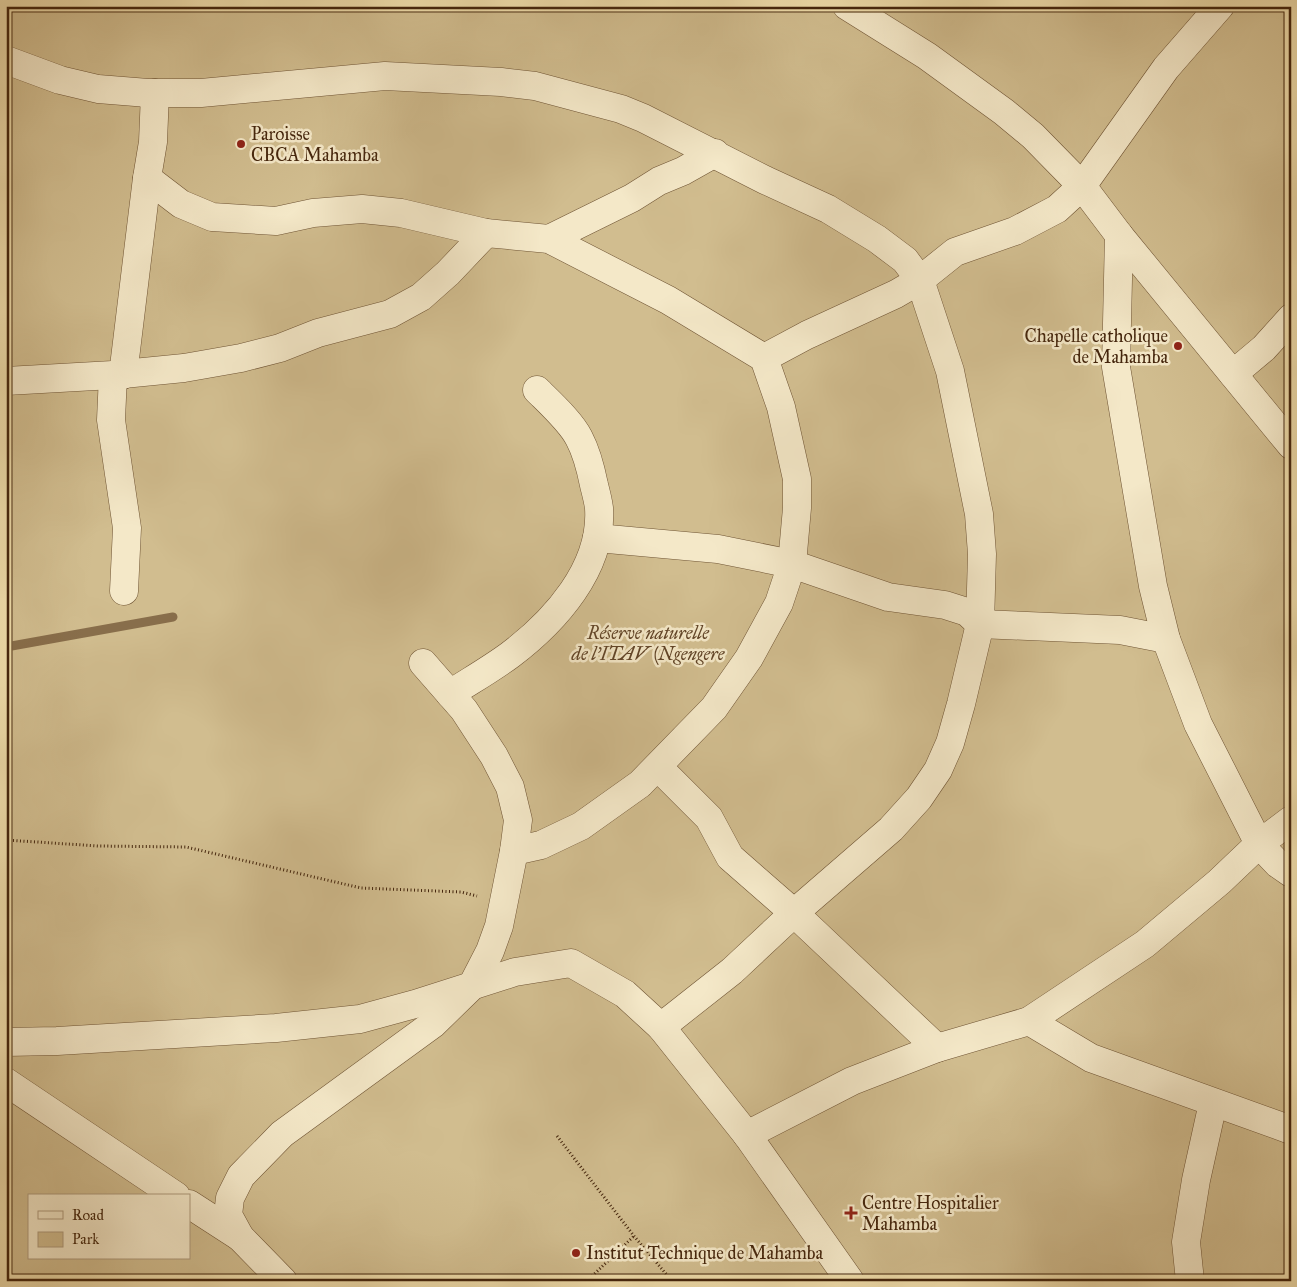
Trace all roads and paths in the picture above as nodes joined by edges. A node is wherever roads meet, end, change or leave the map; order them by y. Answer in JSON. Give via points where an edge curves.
{"nodes":[{"id":1,"x":847,"y":6,"type":"edge"},
{"id":2,"x":1215,"y":8,"type":"edge"},
{"id":3,"x":6,"y":60,"type":"edge"},
{"id":4,"x":155,"y":93,"type":"junction"},
{"id":5,"x":715,"y":153,"type":"junction"},
{"id":6,"x":147,"y":178,"type":"junction"},
{"id":7,"x":1082,"y":186,"type":"junction"},
{"id":8,"x":486,"y":233,"type":"junction"},
{"id":9,"x":1119,"y":235,"type":"junction"},
{"id":10,"x":549,"y":239,"type":"junction"},
{"id":11,"x":920,"y":280,"type":"junction"},
{"id":12,"x":1291,"y":318,"type":"edge"},
{"id":13,"x":764,"y":358,"type":"junction"},
{"id":14,"x":1233,"y":374,"type":"junction"},
{"id":15,"x":118,"y":375,"type":"junction"},
{"id":16,"x":6,"y":381,"type":"edge"},
{"id":17,"x":537,"y":390,"type":"dead end"},
{"id":18,"x":1291,"y":446,"type":"edge"},
{"id":19,"x":597,"y":538,"type":"junction"},
{"id":20,"x":792,"y":564,"type":"junction"},
{"id":21,"x":124,"y":591,"type":"dead end"},
{"id":22,"x":980,"y":624,"type":"junction"},
{"id":23,"x":1166,"y":639,"type":"junction"},
{"id":24,"x":423,"y":663,"type":"dead end"},
{"id":25,"x":450,"y":694,"type":"junction"},
{"id":26,"x":658,"y":767,"type":"junction"},
{"id":27,"x":1291,"y":820,"type":"edge"},
{"id":28,"x":6,"y":840,"type":"edge"},
{"id":29,"x":1259,"y":844,"type":"junction"},
{"id":30,"x":514,"y":851,"type":"junction"},
{"id":31,"x":1291,"y":872,"type":"edge"},
{"id":32,"x":504,"y":903,"type":"junction"},
{"id":33,"x":794,"y":913,"type":"junction"},
{"id":34,"x":472,"y":986,"type":"junction"},
{"id":35,"x":1028,"y":1020,"type":"junction"},
{"id":36,"x":661,"y":1027,"type":"junction"},
{"id":37,"x":6,"y":1042,"type":"edge"},
{"id":38,"x":937,"y":1048,"type":"junction"},
{"id":39,"x":6,"y":1082,"type":"edge"},
{"id":40,"x":1213,"y":1103,"type":"junction"},
{"id":41,"x":1291,"y":1130,"type":"edge"},
{"id":42,"x":747,"y":1135,"type":"junction"},
{"id":43,"x":557,"y":1136,"type":"dead end"},
{"id":44,"x":173,"y":1194,"type":"edge"},
{"id":45,"x":190,"y":1205,"type":"edge"},
{"id":46,"x":634,"y":1236,"type":"junction"},
{"id":47,"x":240,"y":1237,"type":"junction"},
{"id":48,"x":283,"y":1281,"type":"edge"},
{"id":49,"x":587,"y":1281,"type":"edge"},
{"id":50,"x":672,"y":1281,"type":"edge"},
{"id":51,"x":850,"y":1281,"type":"edge"},
{"id":52,"x":1190,"y":1281,"type":"edge"}],
"edges":[{"from":1,"to":7,"type":"street","via":[[927,56],[1004,112],[1033,136]]},
{"from":2,"to":7,"type":"street","via":[[1166,68]]},
{"from":3,"to":4,"type":"street","via":[[88,87]]},
{"from":4,"to":5,"type":"street","via":[[201,93],[385,76],[500,82],[535,86],[621,109]]},
{"from":4,"to":6,"type":"street","via":[[154,142]]},
{"from":5,"to":10,"type":"street"},
{"from":5,"to":11,"type":"street","via":[[828,209],[878,238],[905,260]]},
{"from":6,"to":8,"type":"street","via":[[181,204],[212,217],[276,221],[313,213],[362,209],[401,214]]},
{"from":6,"to":15,"type":"street"},
{"from":7,"to":9,"type":"street"},
{"from":7,"to":11,"type":"street","via":[[1058,209],[1015,231],[955,252]]},
{"from":8,"to":10,"type":"street"},
{"from":8,"to":15,"type":"street","via":[[421,297],[390,314],[318,332],[280,348],[241,358]]},
{"from":9,"to":14,"type":"street"},
{"from":9,"to":23,"type":"street","via":[[1116,367],[1153,586]]},
{"from":10,"to":13,"type":"street","via":[[668,300]]},
{"from":11,"to":13,"type":"street"},
{"from":11,"to":22,"type":"street","via":[[950,371],[979,514],[982,554]]},
{"from":12,"to":14,"type":"street","via":[[1264,348]]},
{"from":13,"to":20,"type":"street","via":[[781,407],[797,479]]},
{"from":14,"to":18,"type":"street"},
{"from":15,"to":16,"type":"street"},
{"from":15,"to":21,"type":"street","via":[[111,420],[127,528]]},
{"from":17,"to":19,"type":"street","via":[[579,438],[591,470],[599,508]]},
{"from":19,"to":20,"type":"street","via":[[718,549]]},
{"from":19,"to":25,"type":"street","via":[[578,584],[548,622],[511,654]]},
{"from":20,"to":22,"type":"street","via":[[888,597],[945,605],[967,612]]},
{"from":20,"to":26,"type":"street","via":[[779,603],[749,658],[714,708]]},
{"from":22,"to":23,"type":"street","via":[[1120,630]]},
{"from":22,"to":33,"type":"street","via":[[950,743],[938,770],[919,798],[891,829]]},
{"from":23,"to":29,"type":"street","via":[[1198,724]]},
{"from":24,"to":25,"type":"street"},
{"from":25,"to":30,"type":"street","via":[[489,748],[510,787],[518,820]]},
{"from":26,"to":30,"type":"street","via":[[640,784],[581,826],[541,845]]},
{"from":26,"to":33,"type":"street","via":[[709,818],[730,857]]},
{"from":27,"to":29,"type":"street"},
{"from":28,"to":32,"type":"path","via":[[186,847],[362,888],[461,892]]},
{"from":29,"to":31,"type":"street","via":[[1278,864]]},
{"from":29,"to":35,"type":"street","via":[[1145,944]]},
{"from":30,"to":32,"type":"street"},
{"from":32,"to":34,"type":"street","via":[[493,943]]},
{"from":33,"to":36,"type":"street","via":[[732,971]]},
{"from":33,"to":38,"type":"street"},
{"from":34,"to":36,"type":"street","via":[[515,972],[570,963],[625,994]]},
{"from":34,"to":37,"type":"street","via":[[360,1019],[276,1028]]},
{"from":34,"to":47,"type":"street","via":[[433,1024],[282,1134],[242,1176],[230,1198],[228,1215]]},
{"from":35,"to":38,"type":"street"},
{"from":35,"to":40,"type":"street","via":[[1091,1058]]},
{"from":36,"to":42,"type":"street"},
{"from":38,"to":42,"type":"street","via":[[852,1081]]},
{"from":39,"to":44,"type":"street"},
{"from":40,"to":41,"type":"street"},
{"from":40,"to":52,"type":"street","via":[[1186,1242]]},
{"from":42,"to":51,"type":"street"},
{"from":43,"to":46,"type":"path"},
{"from":45,"to":47,"type":"street"},
{"from":46,"to":49,"type":"path"},
{"from":46,"to":50,"type":"path"},
{"from":47,"to":48,"type":"street"}]}
